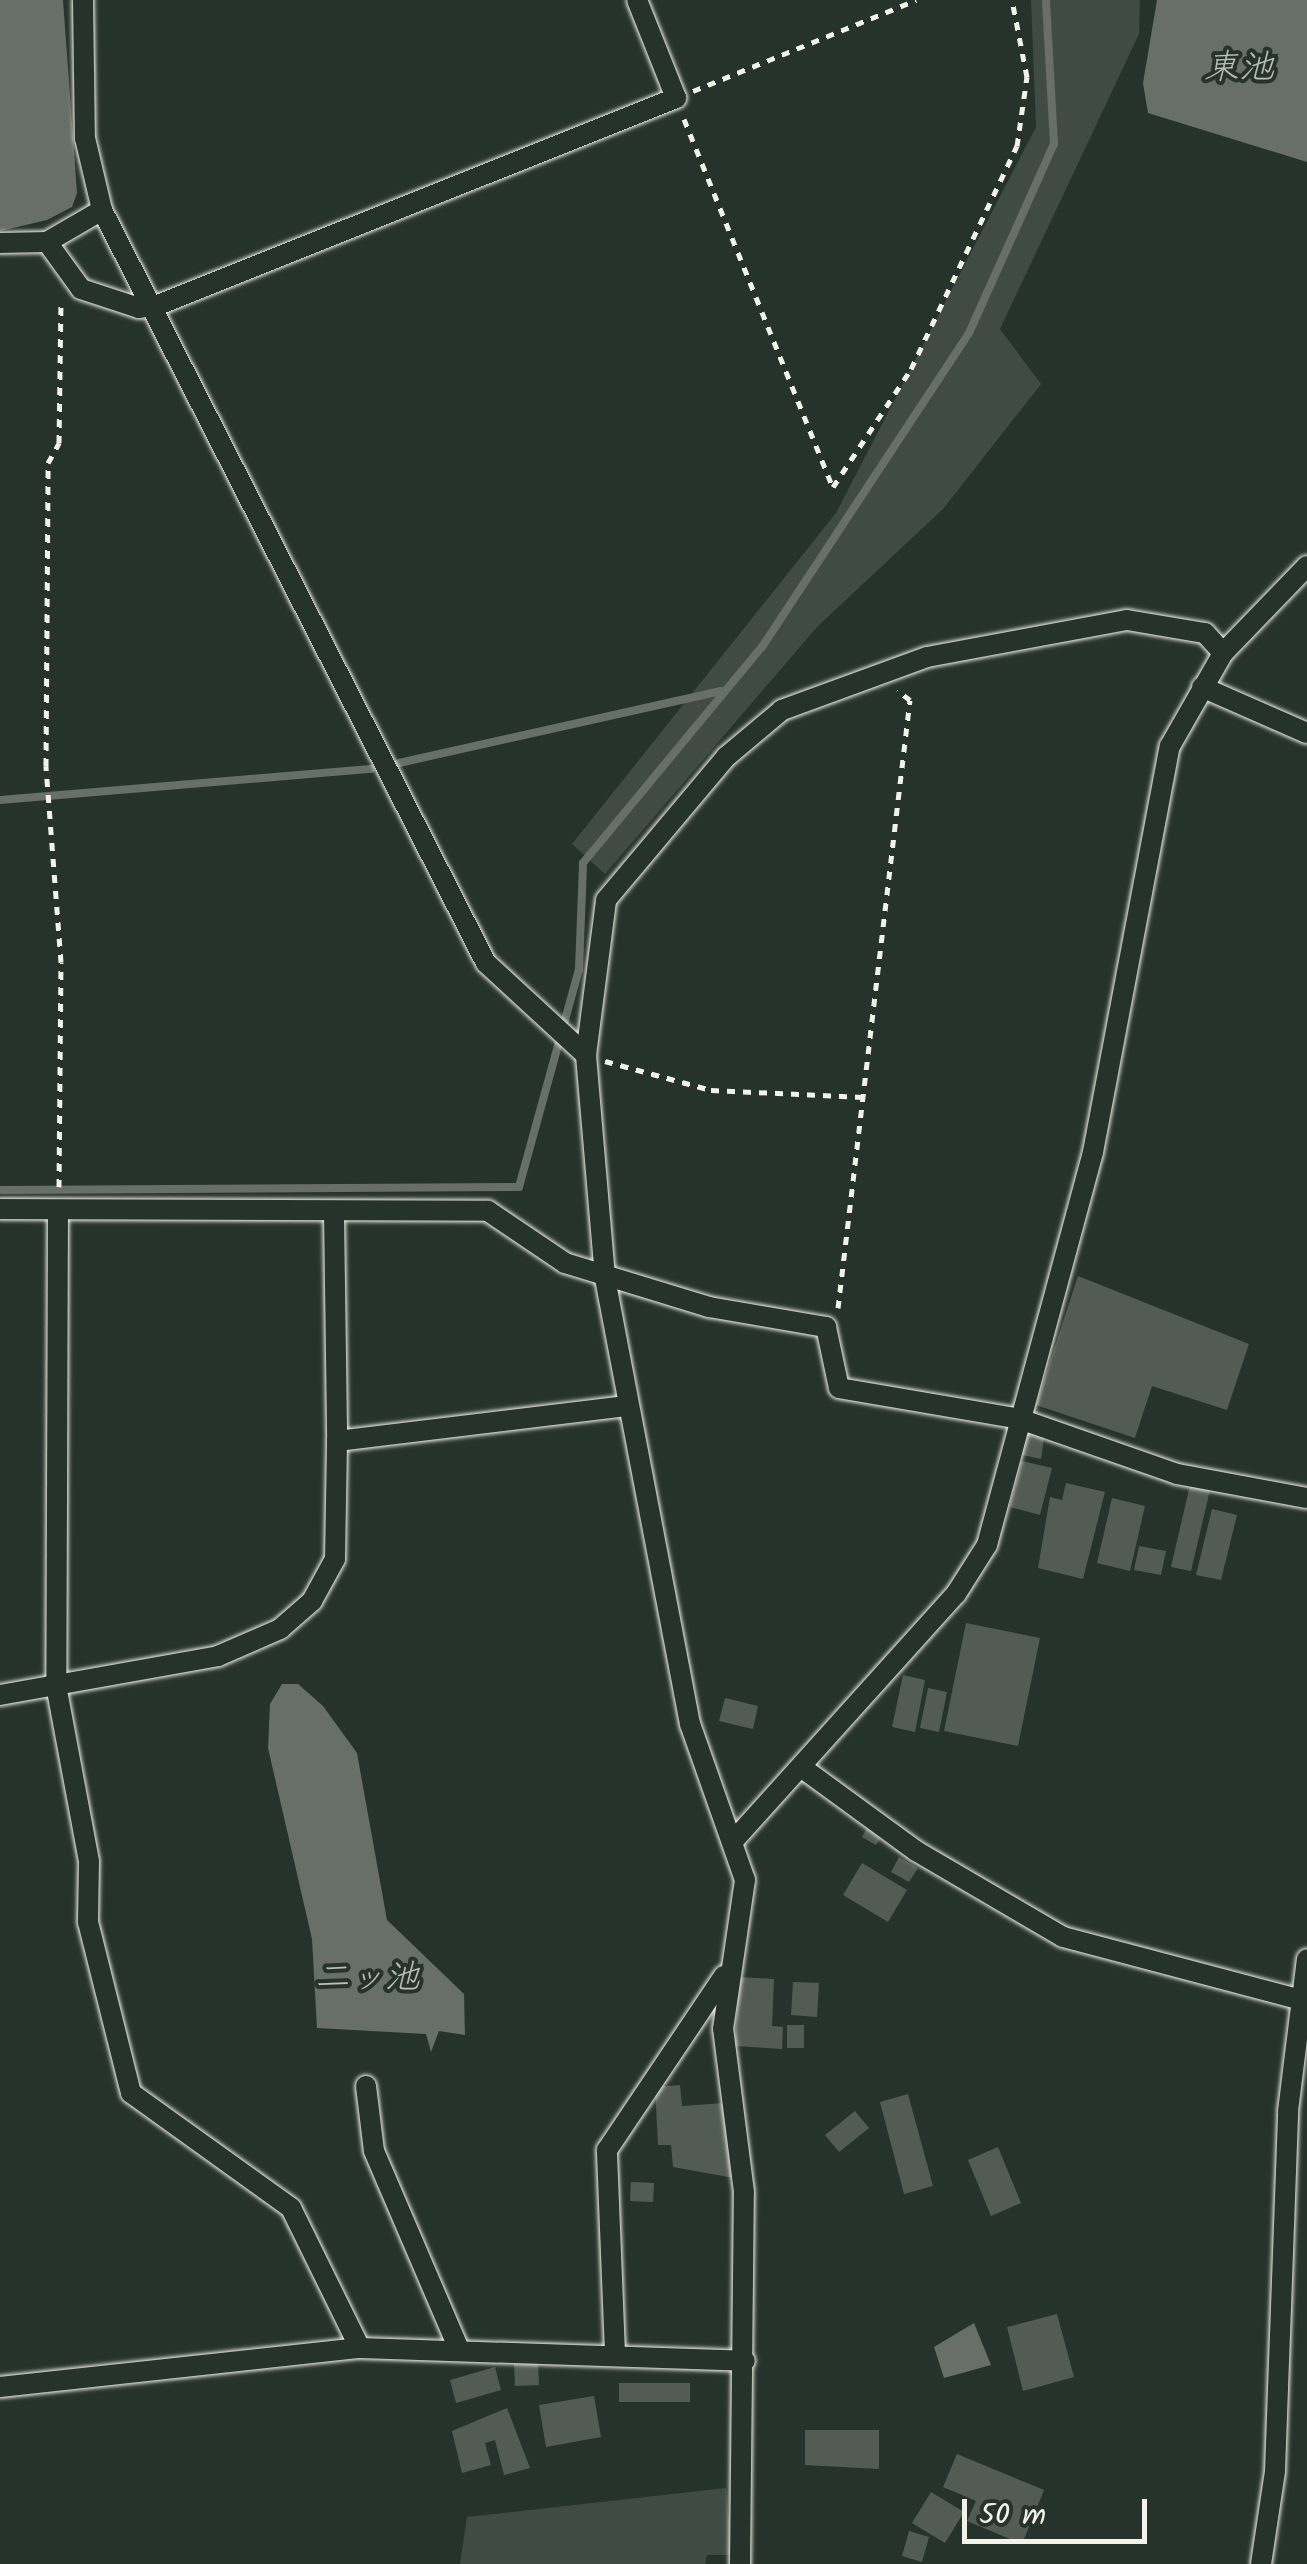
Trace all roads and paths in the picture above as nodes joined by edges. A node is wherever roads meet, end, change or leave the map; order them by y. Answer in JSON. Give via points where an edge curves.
{"nodes":[{"id":1,"x":83,"y":0,"type":"edge"},
{"id":2,"x":637,"y":0,"type":"edge"},
{"id":3,"x":916,"y":0,"type":"edge"},
{"id":4,"x":1012,"y":0,"type":"edge"},
{"id":5,"x":676,"y":98,"type":"junction"},
{"id":6,"x":102,"y":210,"type":"junction"},
{"id":7,"x":48,"y":242,"type":"junction"},
{"id":8,"x":0,"y":243,"type":"edge"},
{"id":9,"x":63,"y":266,"type":"junction"},
{"id":10,"x":158,"y":304,"type":"junction"},
{"id":11,"x":1307,"y":566,"type":"edge"},
{"id":12,"x":1223,"y":653,"type":"junction"},
{"id":13,"x":884,"y":680,"type":"junction"},
{"id":14,"x":1202,"y":686,"type":"junction"},
{"id":15,"x":1307,"y":734,"type":"edge"},
{"id":16,"x":586,"y":1055,"type":"junction"},
{"id":17,"x":863,"y":1097,"type":"junction"},
{"id":18,"x":0,"y":1209,"type":"edge"},
{"id":19,"x":58,"y":1210,"type":"junction"},
{"id":20,"x":334,"y":1213,"type":"junction"},
{"id":21,"x":605,"y":1277,"type":"junction"},
{"id":22,"x":826,"y":1327,"type":"junction"},
{"id":23,"x":627,"y":1406,"type":"junction"},
{"id":24,"x":1020,"y":1419,"type":"junction"},
{"id":25,"x":337,"y":1442,"type":"junction"},
{"id":26,"x":1307,"y":1498,"type":"edge"},
{"id":27,"x":56,"y":1685,"type":"junction"},
{"id":28,"x":0,"y":1695,"type":"edge"},
{"id":29,"x":801,"y":1767,"type":"junction"},
{"id":30,"x":736,"y":1838,"type":"junction"},
{"id":31,"x":1307,"y":1959,"type":"edge"},
{"id":32,"x":724,"y":1976,"type":"junction"},
{"id":33,"x":1298,"y":1999,"type":"junction"},
{"id":34,"x":366,"y":2086,"type":"dead end"},
{"id":35,"x":360,"y":2348,"type":"junction"},
{"id":36,"x":458,"y":2348,"type":"junction"},
{"id":37,"x":615,"y":2353,"type":"junction"},
{"id":38,"x":745,"y":2361,"type":"junction"},
{"id":39,"x":0,"y":2387,"type":"edge"},
{"id":40,"x":740,"y":2564,"type":"edge"},
{"id":41,"x":1261,"y":2564,"type":"edge"}],
"edges":[{"from":1,"to":6,"type":"street","via":[[85,138]]},
{"from":2,"to":5,"type":"street"},
{"from":3,"to":5,"type":"path"},
{"from":4,"to":5,"type":"path","via":[[1027,76],[1016,146],[911,369],[833,487]]},
{"from":5,"to":10,"type":"street"},
{"from":6,"to":7,"type":"street"},
{"from":6,"to":10,"type":"street"},
{"from":7,"to":8,"type":"street"},
{"from":7,"to":9,"type":"street"},
{"from":9,"to":10,"type":"street","via":[[81,289],[139,308]]},
{"from":9,"to":19,"type":"path","via":[[59,443],[48,463],[46,766],[61,962]]},
{"from":10,"to":16,"type":"street","via":[[486,963]]},
{"from":11,"to":12,"type":"street"},
{"from":12,"to":13,"type":"street","via":[[1204,633],[1126,620],[927,656]]},
{"from":12,"to":14,"type":"street"},
{"from":13,"to":16,"type":"street","via":[[782,710],[726,758],[606,900]]},
{"from":13,"to":17,"type":"path","via":[[910,700]]},
{"from":14,"to":15,"type":"street"},
{"from":14,"to":24,"type":"street","via":[[1170,746],[1092,1152]]},
{"from":16,"to":17,"type":"path","via":[[711,1090]]},
{"from":16,"to":21,"type":"street"},
{"from":17,"to":22,"type":"path","via":[[837,1315]]},
{"from":18,"to":19,"type":"street"},
{"from":19,"to":20,"type":"street"},
{"from":19,"to":27,"type":"street"},
{"from":20,"to":21,"type":"street","via":[[488,1211],[565,1264]]},
{"from":20,"to":25,"type":"street"},
{"from":21,"to":22,"type":"street"},
{"from":21,"to":23,"type":"street"},
{"from":22,"to":24,"type":"street","via":[[839,1388]]},
{"from":23,"to":25,"type":"street"},
{"from":23,"to":30,"type":"street","via":[[690,1724]]},
{"from":24,"to":26,"type":"street","via":[[1177,1474]]},
{"from":24,"to":29,"type":"street","via":[[987,1545],[956,1594]]},
{"from":25,"to":27,"type":"street","via":[[335,1559],[312,1601],[280,1630],[218,1656]]},
{"from":27,"to":28,"type":"street"},
{"from":27,"to":35,"type":"street","via":[[89,1862],[88,1922],[130,2093],[291,2208]]},
{"from":29,"to":30,"type":"street"},
{"from":29,"to":33,"type":"street","via":[[916,1852],[1063,1937]]},
{"from":30,"to":32,"type":"street","via":[[745,1880]]},
{"from":31,"to":33,"type":"street"},
{"from":32,"to":37,"type":"street","via":[[607,2150]]},
{"from":32,"to":38,"type":"street","via":[[744,2192]]},
{"from":33,"to":41,"type":"street","via":[[1275,2471]]},
{"from":34,"to":36,"type":"street","via":[[374,2151]]},
{"from":35,"to":36,"type":"street"},
{"from":35,"to":39,"type":"street"},
{"from":36,"to":37,"type":"street"},
{"from":37,"to":38,"type":"street"},
{"from":38,"to":40,"type":"street"}]}
